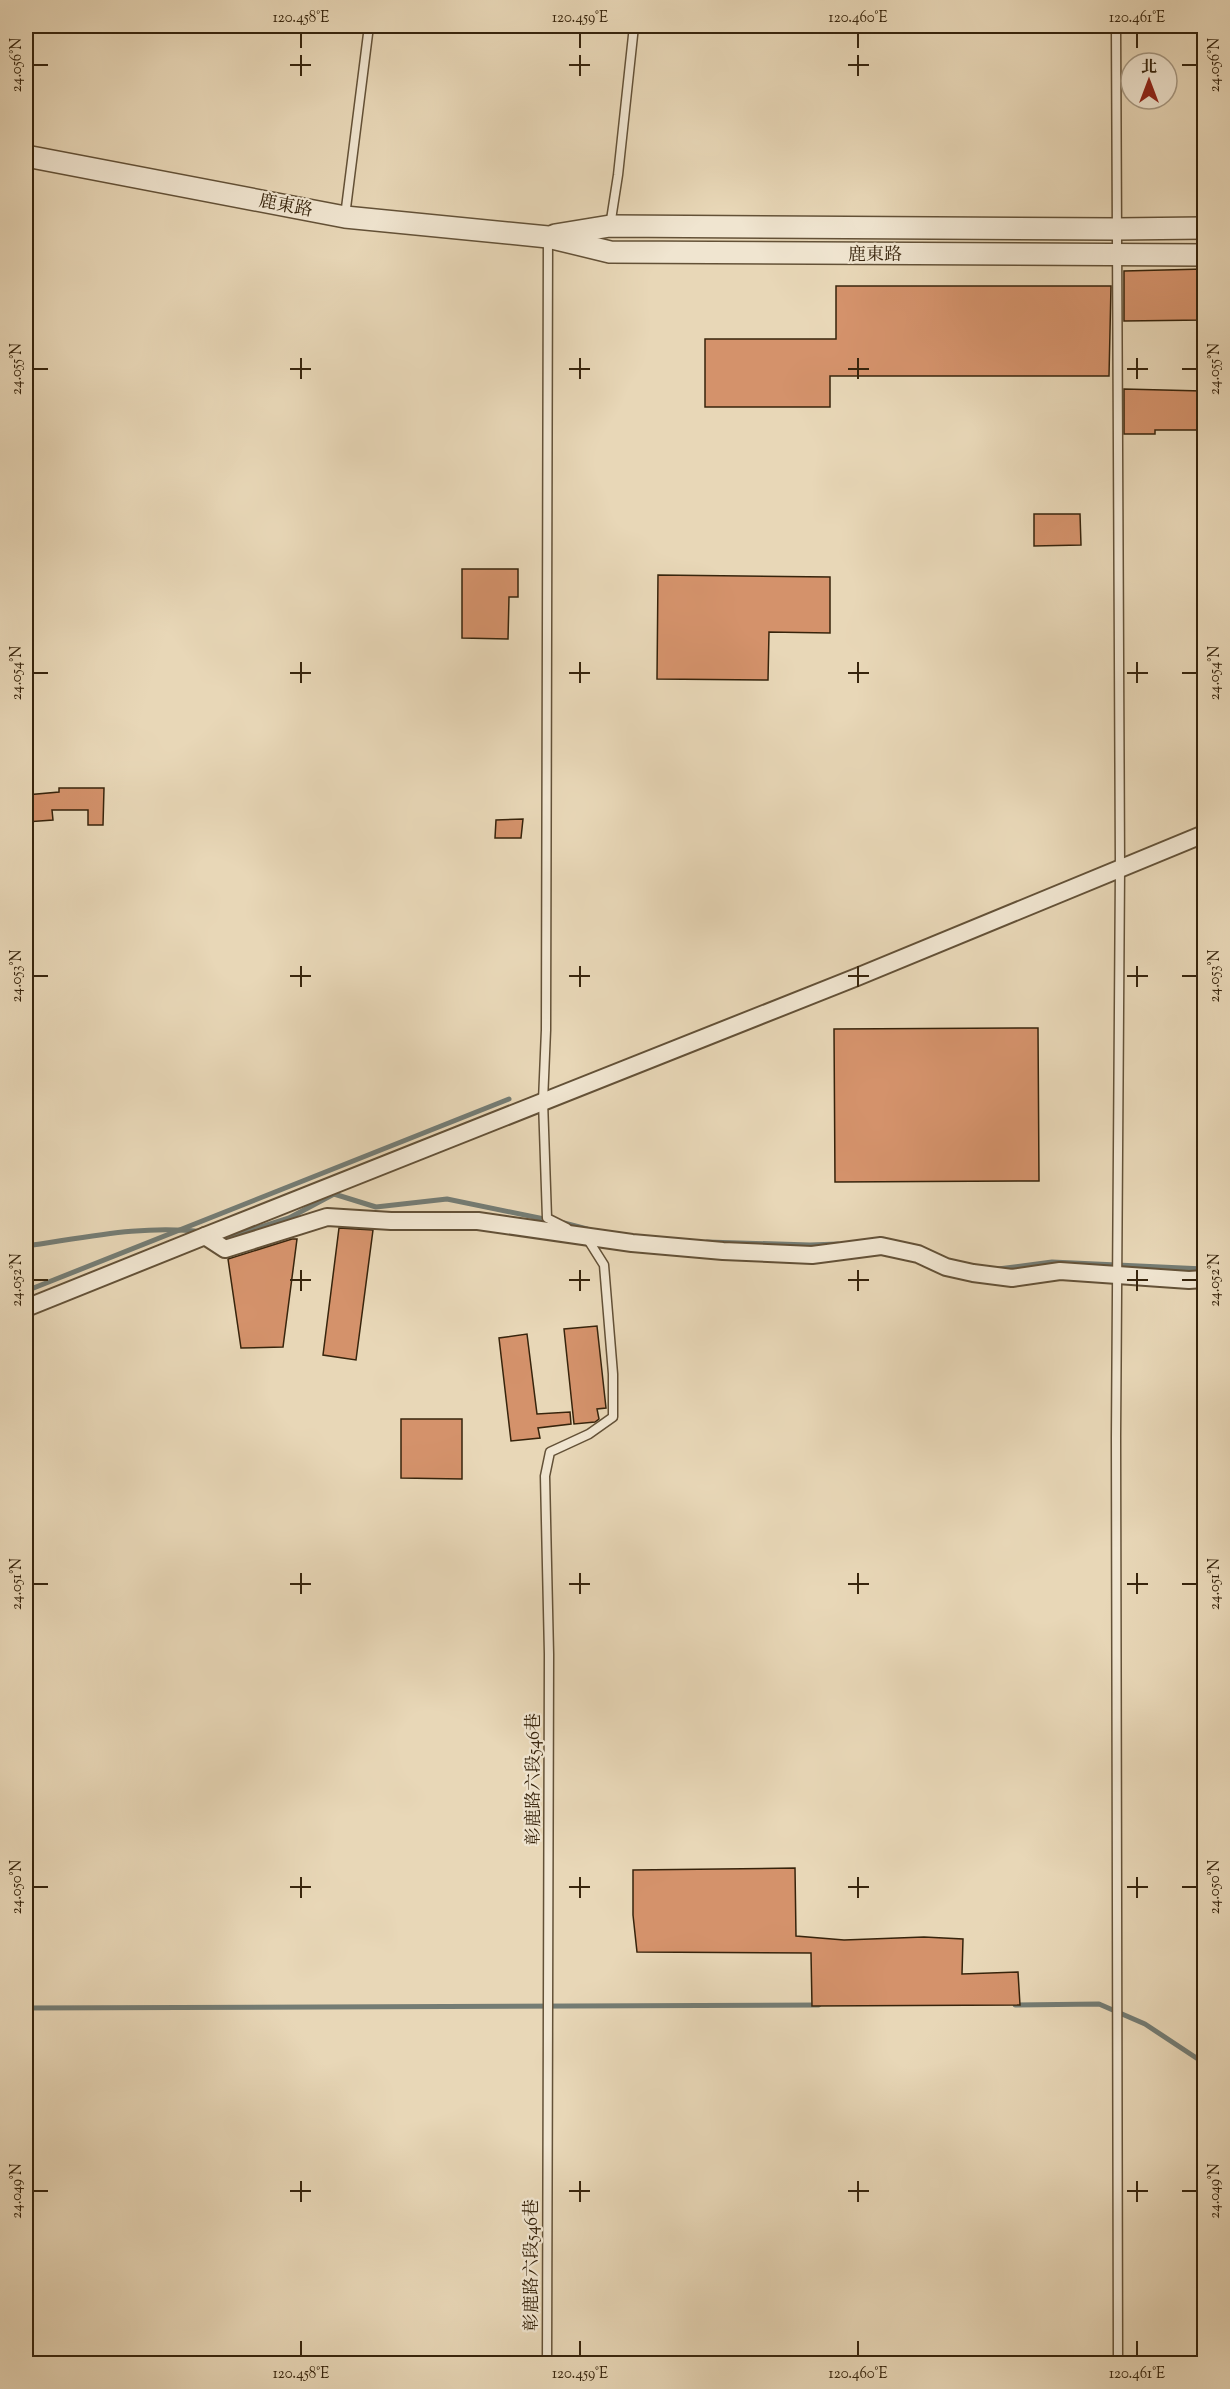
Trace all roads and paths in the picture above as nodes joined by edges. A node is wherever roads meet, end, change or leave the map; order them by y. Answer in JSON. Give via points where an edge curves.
{"nodes":[{"id":1,"x":369,"y":26,"type":"edge"},
{"id":2,"x":634,"y":26,"type":"edge"},
{"id":3,"x":1116,"y":26,"type":"edge"},
{"id":4,"x":26,"y":156,"type":"edge"},
{"id":5,"x":345,"y":217,"type":"junction"},
{"id":6,"x":610,"y":226,"type":"junction"},
{"id":7,"x":1204,"y":228,"type":"edge"},
{"id":8,"x":1117,"y":229,"type":"junction"},
{"id":9,"x":548,"y":237,"type":"junction"},
{"id":10,"x":1204,"y":255,"type":"edge"},
{"id":11,"x":1117,"y":256,"type":"junction"},
{"id":12,"x":1204,"y":834,"type":"edge"},
{"id":13,"x":1120,"y":868,"type":"junction"},
{"id":14,"x":543,"y":1101,"type":"junction"},
{"id":15,"x":205,"y":1236,"type":"junction"},
{"id":16,"x":588,"y":1238,"type":"junction"},
{"id":17,"x":1116,"y":1275,"type":"junction"},
{"id":18,"x":1204,"y":1279,"type":"edge"},
{"id":19,"x":26,"y":1308,"type":"edge"},
{"id":20,"x":547,"y":2364,"type":"edge"},
{"id":21,"x":1118,"y":2364,"type":"edge"}],
"edges":[{"from":1,"to":5,"type":"lane"},
{"from":2,"to":6,"type":"lane"},
{"from":3,"to":8,"type":"lane"},
{"from":4,"to":5,"type":"street","name":"鹿東路"},
{"from":5,"to":9,"type":"street","name":"鹿東路"},
{"from":6,"to":8,"type":"street","name":"鹿東路"},
{"from":6,"to":9,"type":"street","name":"鹿東路"},
{"from":7,"to":8,"type":"street","name":"鹿東路"},
{"from":8,"to":11,"type":"lane"},
{"from":9,"to":11,"type":"street","name":"鹿東路","via":[[610,252]]},
{"from":9,"to":14,"type":"lane"},
{"from":10,"to":11,"type":"street","name":"鹿東路"},
{"from":11,"to":13,"type":"lane"},
{"from":12,"to":13,"type":"street"},
{"from":13,"to":14,"type":"street"},
{"from":13,"to":17,"type":"lane"},
{"from":14,"to":15,"type":"street"},
{"from":14,"to":16,"type":"lane","via":[[547,1218]]},
{"from":15,"to":16,"type":"street","via":[[225,1249],[327,1217],[478,1221]]},
{"from":15,"to":19,"type":"street"},
{"from":16,"to":17,"type":"street","via":[[812,1255],[881,1246],[918,1254],[946,1267],[1012,1278],[1060,1271]]},
{"from":16,"to":20,"type":"lane","name":"彰鹿路六段546巷","via":[[604,1264],[613,1417],[589,1434],[550,1452],[545,1476],[549,1654]]},
{"from":17,"to":18,"type":"street"},
{"from":17,"to":21,"type":"lane"}]}
